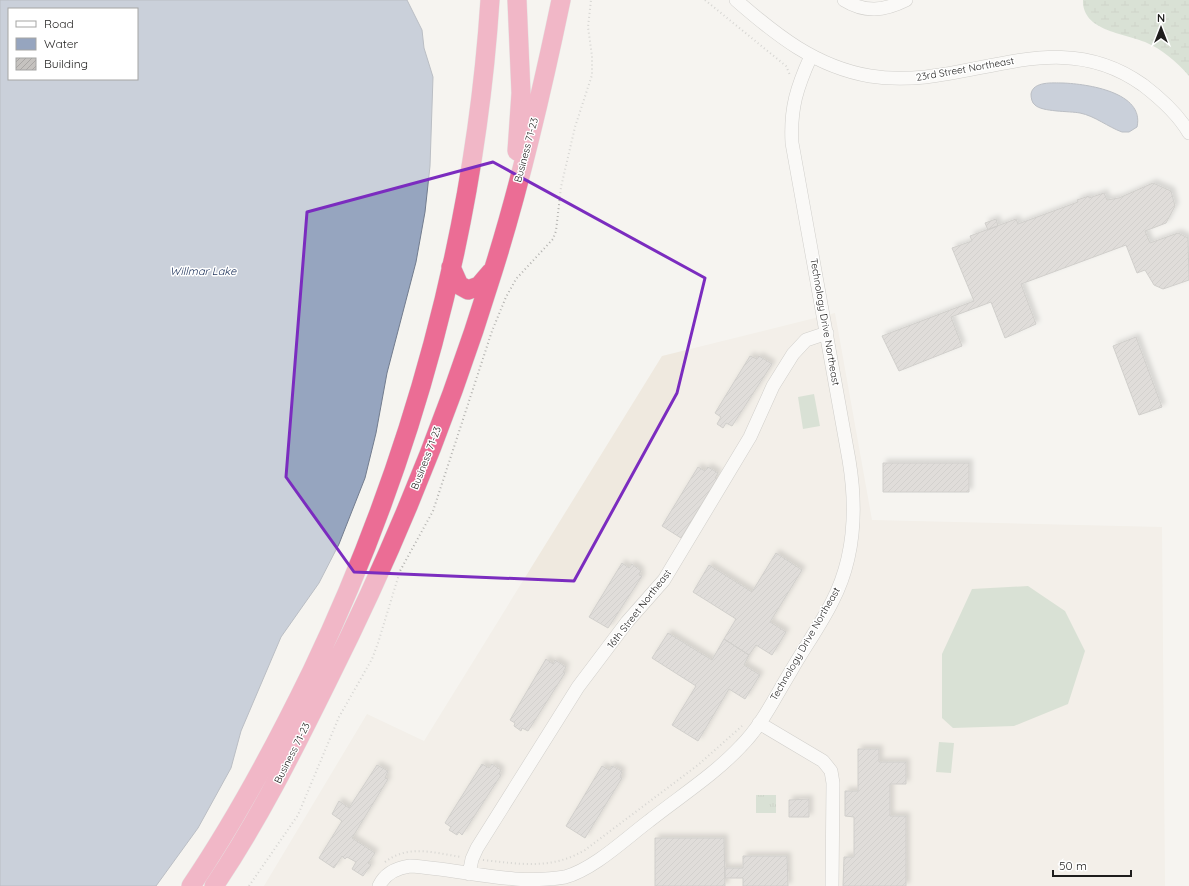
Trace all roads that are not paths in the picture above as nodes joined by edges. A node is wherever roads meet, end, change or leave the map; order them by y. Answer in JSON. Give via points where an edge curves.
{"nodes":[{"id":1,"x":490,"y":0,"type":"edge"},
{"id":2,"x":517,"y":0,"type":"edge"},
{"id":3,"x":561,"y":0,"type":"edge"},
{"id":4,"x":736,"y":0,"type":"edge"},
{"id":5,"x":844,"y":0,"type":"edge"},
{"id":6,"x":906,"y":0,"type":"edge"},
{"id":7,"x":811,"y":56,"type":"junction"},
{"id":8,"x":1189,"y":133,"type":"edge"},
{"id":9,"x":504,"y":234,"type":"junction"},
{"id":10,"x":451,"y":267,"type":"junction"},
{"id":11,"x":494,"y":268,"type":"junction"},
{"id":12,"x":827,"y":333,"type":"junction"},
{"id":13,"x":759,"y":723,"type":"junction"},
{"id":14,"x":469,"y":874,"type":"junction"},
{"id":15,"x":522,"y":884,"type":"edge"},
{"id":16,"x":192,"y":886,"type":"edge"},
{"id":17,"x":214,"y":886,"type":"edge"},
{"id":18,"x":379,"y":886,"type":"edge"},
{"id":19,"x":832,"y":886,"type":"edge"}],
"edges":[{"from":1,"to":10,"type":"highway","name":"Business 71-23","via":[[477,128]]},
{"from":2,"to":9,"type":"highway","via":[[521,74],[520,115],[513,183]]},
{"from":3,"to":9,"type":"highway","name":"Business 71-23"},
{"from":4,"to":7,"type":"street","name":"23rd Street Northeast","via":[[769,29]]},
{"from":5,"to":6,"type":"street","via":[[853,6],[870,9],[891,8]]},
{"from":7,"to":8,"type":"street","name":"23rd Street Northeast","via":[[855,73],[902,79],[1038,57],[1062,56],[1084,60],[1118,70],[1139,82],[1173,112]]},
{"from":7,"to":12,"type":"street","name":"Technology Drive Northeast","via":[[796,93],[792,132]]},
{"from":9,"to":11,"type":"highway","name":"Business 71-23"},
{"from":10,"to":11,"type":"highway","via":[[459,284],[468,290],[484,283]]},
{"from":10,"to":16,"type":"highway","name":"Business 71-23","via":[[414,410],[350,587],[288,720]]},
{"from":11,"to":17,"type":"highway","name":"Business 71-23","via":[[449,400],[380,573],[280,777]]},
{"from":12,"to":13,"type":"street","name":"Technology Drive Northeast","via":[[854,492],[850,547],[842,578],[832,602]]},
{"from":12,"to":14,"type":"street","name":"16th Street Northeast","via":[[806,340],[793,354],[774,386],[750,437],[664,580],[578,688],[476,848]]},
{"from":13,"to":15,"type":"street","name":"Technology Drive Northeast","via":[[744,743],[726,760],[591,864],[567,876]]},
{"from":13,"to":19,"type":"street","via":[[823,761],[831,771]]},
{"from":14,"to":15,"type":"street","name":"Technology Drive Northeast"},
{"from":14,"to":18,"type":"street","name":"Technology Drive Northeast","via":[[418,866],[402,867],[384,878]]}]}
